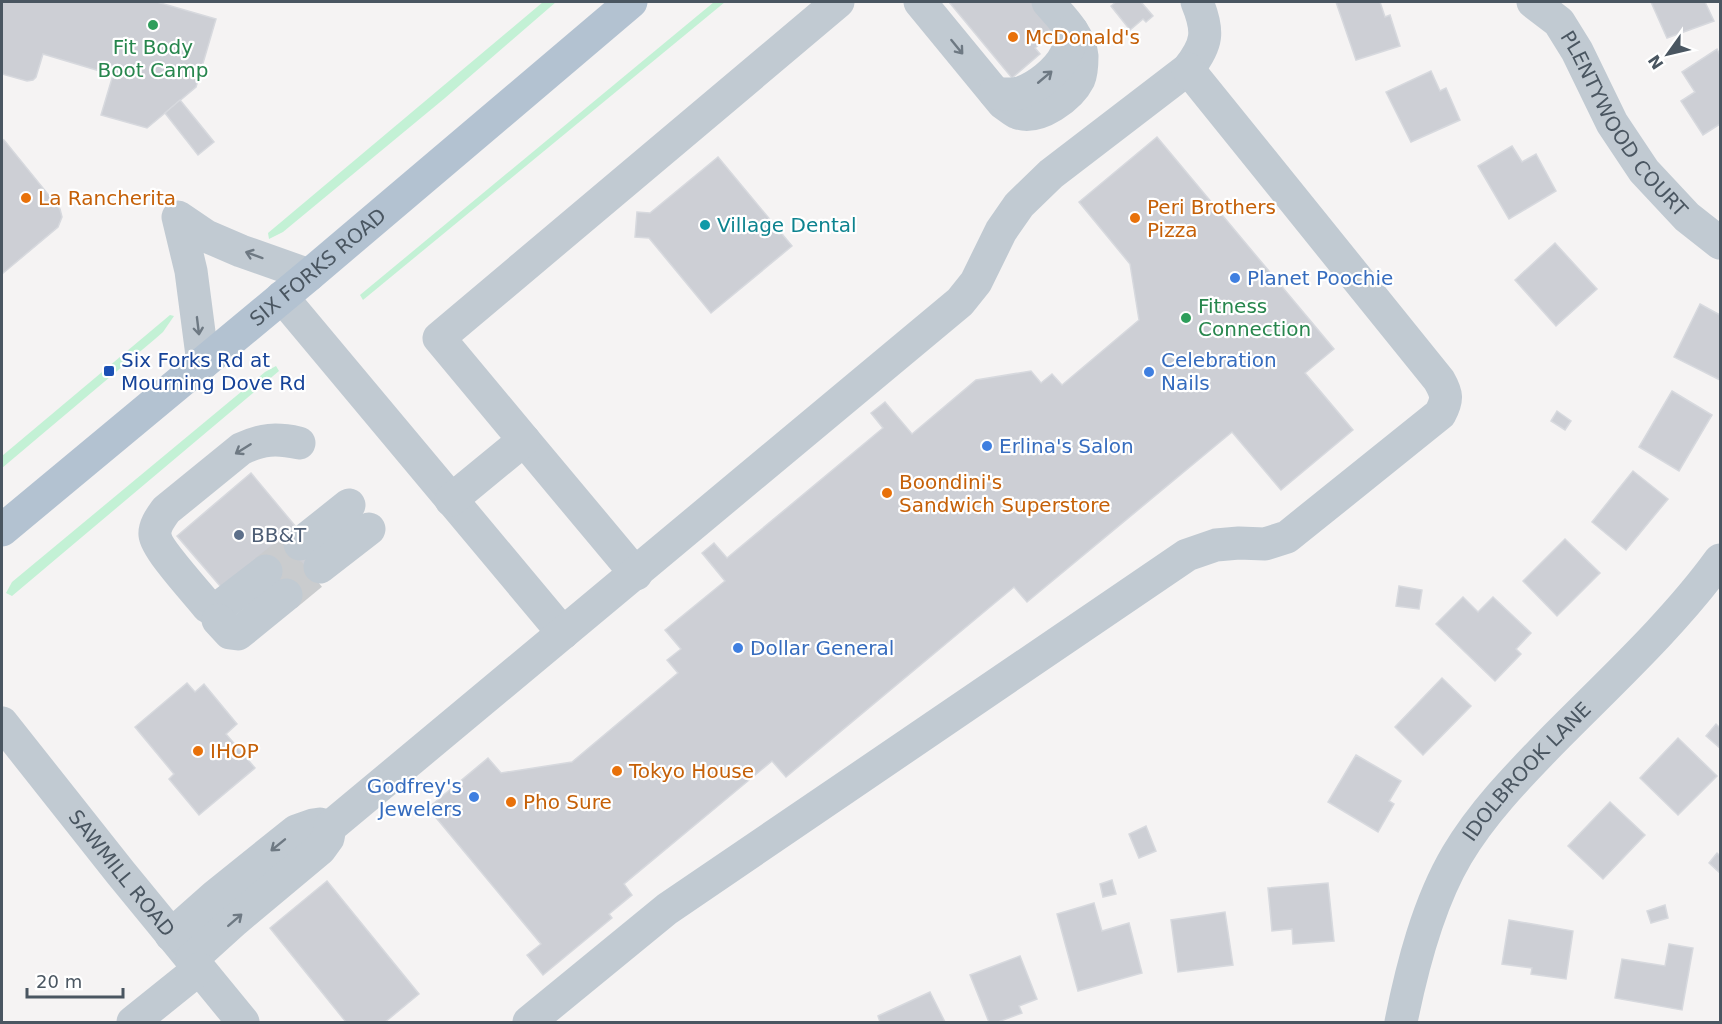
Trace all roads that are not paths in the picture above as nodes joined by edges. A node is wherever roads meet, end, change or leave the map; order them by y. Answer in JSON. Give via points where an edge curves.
{"nodes":[{"id":1,"x":631,"y":2,"type":"edge"},
{"id":2,"x":838,"y":2,"type":"edge"},
{"id":3,"x":920,"y":2,"type":"edge"},
{"id":4,"x":1048,"y":2,"type":"edge"},
{"id":5,"x":1197,"y":2,"type":"edge"},
{"id":6,"x":1533,"y":2,"type":"edge"},
{"id":7,"x":1188,"y":69,"type":"junction"},
{"id":8,"x":1720,"y":243,"type":"edge"},
{"id":9,"x":309,"y":275,"type":"junction"},
{"id":10,"x":282,"y":297,"type":"junction"},
{"id":11,"x":202,"y":363,"type":"junction"},
{"id":12,"x":524,"y":440,"type":"junction"},
{"id":13,"x":298,"y":443,"type":"dead end"},
{"id":14,"x":451,"y":500,"type":"junction"},
{"id":15,"x":359,"y":517,"type":"dead end"},
{"id":16,"x":2,"y":530,"type":"edge"},
{"id":17,"x":310,"y":556,"type":"tunnel mouth"},
{"id":18,"x":1720,"y":560,"type":"edge"},
{"id":19,"x":636,"y":574,"type":"junction"},
{"id":20,"x":276,"y":583,"type":"tunnel mouth"},
{"id":21,"x":563,"y":633,"type":"junction"},
{"id":22,"x":2,"y":723,"type":"edge"},
{"id":23,"x":330,"y":827,"type":"junction"},
{"id":24,"x":171,"y":935,"type":"junction"},
{"id":25,"x":195,"y":964,"type":"junction"},
{"id":26,"x":133,"y":1023,"type":"edge"},
{"id":27,"x":243,"y":1023,"type":"edge"},
{"id":28,"x":529,"y":1023,"type":"edge"},
{"id":29,"x":1401,"y":1023,"type":"edge"}],
"edges":[{"from":1,"to":9,"type":"main road","name":"SIX FORKS ROAD"},
{"from":2,"to":12,"type":"street","via":[[439,338]]},
{"from":3,"to":4,"type":"street","one_way":true,"via":[[1003,103],[1018,113],[1037,114],[1055,104],[1080,77],[1079,44]]},
{"from":5,"to":7,"type":"street","via":[[1206,33],[1204,45]]},
{"from":6,"to":8,"type":"street","name":"PLENTYWOOD COURT","via":[[1559,22],[1612,123],[1644,171],[1687,217]]},
{"from":7,"to":19,"type":"street","via":[[1051,174],[1019,205],[960,302]]},
{"from":7,"to":28,"type":"street","via":[[1439,380],[1446,392],[1440,414],[1287,537],[1265,544],[1216,545],[1187,555],[667,909]]},
{"from":9,"to":10,"type":"main road","name":"SIX FORKS ROAD"},
{"from":9,"to":11,"type":"street","one_way":true,"via":[[206,236],[178,217],[191,271]]},
{"from":10,"to":11,"type":"main road","name":"SIX FORKS ROAD"},
{"from":10,"to":14,"type":"street"},
{"from":11,"to":16,"type":"main road","name":"SIX FORKS ROAD"},
{"from":12,"to":14,"type":"street"},
{"from":12,"to":19,"type":"street"},
{"from":13,"to":20,"type":"street","one_way":true,"via":[[269,439],[241,449],[166,510],[155,535],[213,613],[213,609]]},
{"from":14,"to":21,"type":"street"},
{"from":15,"to":17,"type":"street"},
{"from":18,"to":29,"type":"street","name":"IDOLBROOK LANE","via":[[1678,612],[1509,785],[1457,855],[1424,932]]},
{"from":19,"to":21,"type":"street"},
{"from":21,"to":23,"type":"street"},
{"from":22,"to":24,"type":"street","name":"SAWMILL ROAD"},
{"from":23,"to":24,"type":"street","one_way":true,"via":[[320,824],[296,831]]},
{"from":25,"to":23,"type":"street","one_way":true,"via":[[234,921],[320,849]]},
{"from":24,"to":25,"type":"street","name":"SAWMILL ROAD"},
{"from":25,"to":26,"type":"street"},
{"from":25,"to":27,"type":"street","name":"SAWMILL ROAD"}]}
